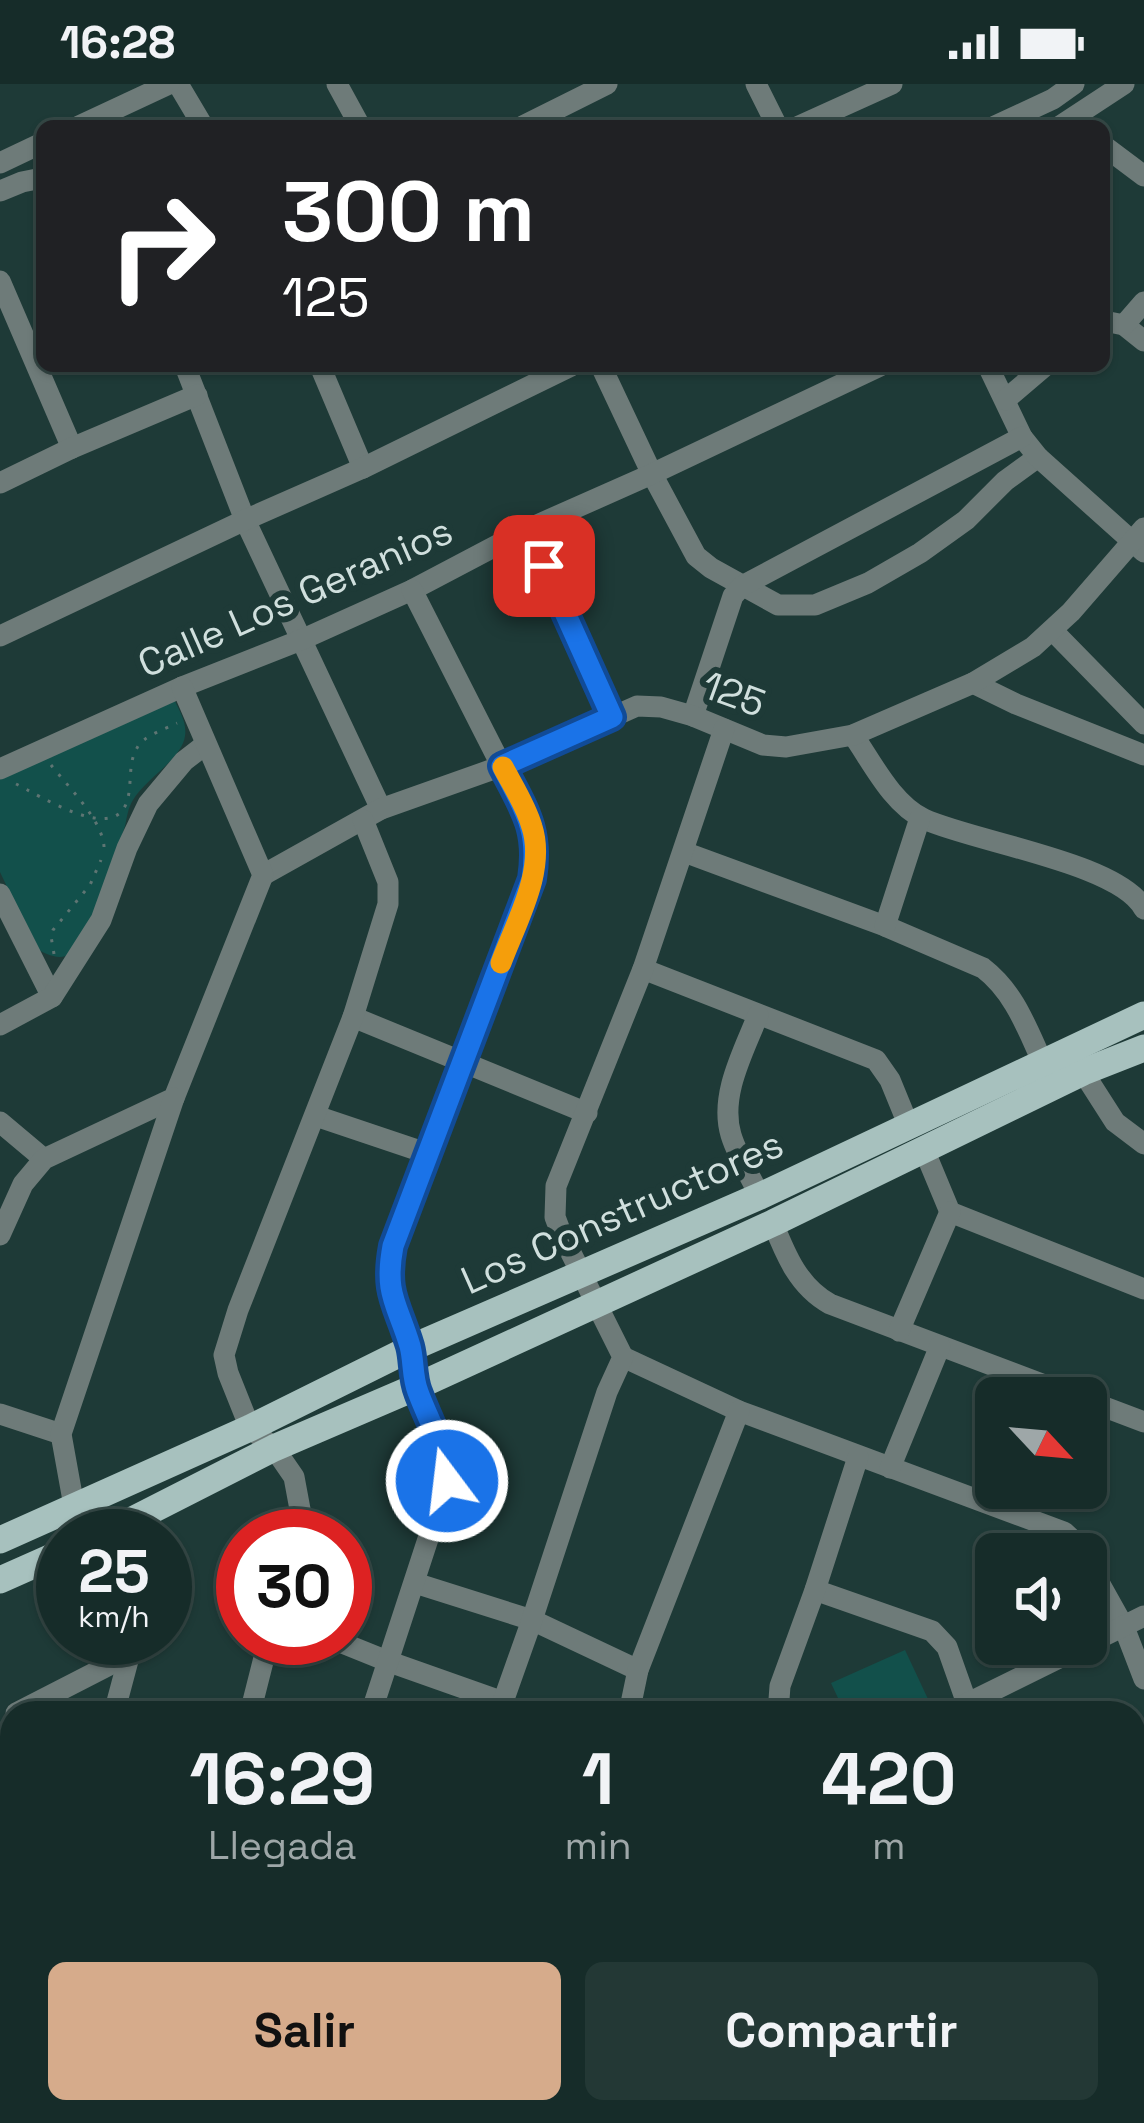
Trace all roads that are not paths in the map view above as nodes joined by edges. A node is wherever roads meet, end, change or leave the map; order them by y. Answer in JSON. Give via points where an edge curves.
{"nodes":[{"id":1,"x":173,"y":84,"type":"edge"},
{"id":2,"x":337,"y":84,"type":"edge"},
{"id":3,"x":607,"y":84,"type":"edge"},
{"id":4,"x":756,"y":84,"type":"edge"},
{"id":5,"x":892,"y":84,"type":"edge"},
{"id":6,"x":1074,"y":84,"type":"edge"},
{"id":7,"x":1124,"y":84,"type":"edge"},
{"id":8,"x":92,"y":120,"type":"edge"},
{"id":9,"x":199,"y":120,"type":"edge"},
{"id":10,"x":357,"y":120,"type":"edge"},
{"id":11,"x":535,"y":120,"type":"edge"},
{"id":12,"x":774,"y":120,"type":"edge"},
{"id":13,"x":812,"y":120,"type":"edge"},
{"id":14,"x":1008,"y":120,"type":"edge"},
{"id":15,"x":1074,"y":120,"type":"edge"},
{"id":16,"x":36,"y":146,"type":"edge"},
{"id":17,"x":1110,"y":150,"type":"edge"},
{"id":18,"x":0,"y":163,"type":"edge"},
{"id":19,"x":1144,"y":176,"type":"edge"},
{"id":20,"x":36,"y":179,"type":"edge"},
{"id":21,"x":0,"y":191,"type":"edge"},
{"id":22,"x":0,"y":281,"type":"edge"},
{"id":23,"x":1144,"y":302,"type":"edge"},
{"id":24,"x":1114,"y":323,"type":"edge"},
{"id":25,"x":1144,"y":341,"type":"edge"},
{"id":26,"x":36,"y":364,"type":"edge"},
{"id":27,"x":39,"y":372,"type":"edge"},
{"id":28,"x":187,"y":372,"type":"edge"},
{"id":29,"x":323,"y":372,"type":"edge"},
{"id":30,"x":559,"y":372,"type":"edge"},
{"id":31,"x":604,"y":372,"type":"edge"},
{"id":32,"x":867,"y":372,"type":"edge"},
{"id":33,"x":991,"y":372,"type":"edge"},
{"id":34,"x":1038,"y":372,"type":"edge"},
{"id":35,"x":197,"y":395,"type":"junction"},
{"id":36,"x":1005,"y":400,"type":"junction"},
{"id":37,"x":1022,"y":437,"type":"junction"},
{"id":38,"x":72,"y":448,"type":"junction"},
{"id":39,"x":1038,"y":457,"type":"junction"},
{"id":40,"x":363,"y":468,"type":"junction"},
{"id":41,"x":652,"y":474,"type":"junction"},
{"id":42,"x":0,"y":483,"type":"edge"},
{"id":43,"x":245,"y":520,"type":"junction"},
{"id":44,"x":527,"y":529,"type":"junction"},
{"id":45,"x":1140,"y":540,"type":"edge"},
{"id":46,"x":742,"y":586,"type":"junction"},
{"id":47,"x":412,"y":590,"type":"junction"},
{"id":48,"x":1053,"y":631,"type":"junction"},
{"id":49,"x":0,"y":636,"type":"edge"},
{"id":50,"x":301,"y":640,"type":"junction"},
{"id":51,"x":973,"y":683,"type":"junction"},
{"id":52,"x":182,"y":687,"type":"junction"},
{"id":53,"x":693,"y":716,"type":"junction"},
{"id":54,"x":612,"y":717,"type":"junction"},
{"id":55,"x":1144,"y":724,"type":"edge"},
{"id":56,"x":724,"y":729,"type":"junction"},
{"id":57,"x":853,"y":735,"type":"junction"},
{"id":58,"x":206,"y":744,"type":"junction"},
{"id":59,"x":1144,"y":755,"type":"edge"},
{"id":60,"x":502,"y":766,"type":"junction"},
{"id":61,"x":1,"y":773,"type":"edge"},
{"id":62,"x":372,"y":815,"type":"junction"},
{"id":63,"x":920,"y":818,"type":"junction"},
{"id":64,"x":684,"y":852,"type":"junction"},
{"id":65,"x":263,"y":875,"type":"junction"},
{"id":66,"x":1142,"y":893,"type":"edge"},
{"id":67,"x":0,"y":894,"type":"edge"},
{"id":68,"x":885,"y":926,"type":"junction"},
{"id":69,"x":643,"y":969,"type":"junction"},
{"id":70,"x":52,"y":998,"type":"junction"},
{"id":71,"x":758,"y":1015,"type":"junction"},
{"id":72,"x":1144,"y":1015,"type":"edge"},
{"id":73,"x":352,"y":1017,"type":"junction"},
{"id":74,"x":0,"y":1025,"type":"edge"},
{"id":75,"x":1144,"y":1048,"type":"edge"},
{"id":76,"x":1042,"y":1061,"type":"junction"},
{"id":77,"x":463,"y":1063,"type":"junction"},
{"id":78,"x":1083,"y":1072,"type":"junction"},
{"id":79,"x":174,"y":1098,"type":"junction"},
{"id":80,"x":587,"y":1113,"type":"junction"},
{"id":81,"x":316,"y":1116,"type":"junction"},
{"id":82,"x":0,"y":1122,"type":"edge"},
{"id":83,"x":908,"y":1124,"type":"junction"},
{"id":84,"x":1144,"y":1144,"type":"edge"},
{"id":85,"x":925,"y":1152,"type":"junction"},
{"id":86,"x":429,"y":1154,"type":"junction"},
{"id":87,"x":44,"y":1159,"type":"junction"},
{"id":88,"x":760,"y":1196,"type":"junction"},
{"id":89,"x":950,"y":1212,"type":"junction"},
{"id":90,"x":773,"y":1223,"type":"junction"},
{"id":91,"x":0,"y":1235,"type":"edge"},
{"id":92,"x":580,"y":1274,"type":"junction"},
{"id":93,"x":1144,"y":1289,"type":"edge"},
{"id":94,"x":597,"y":1303,"type":"junction"},
{"id":95,"x":899,"y":1331,"type":"junction"},
{"id":96,"x":940,"y":1346,"type":"junction"},
{"id":97,"x":411,"y":1348,"type":"junction"},
{"id":98,"x":623,"y":1357,"type":"junction"},
{"id":99,"x":1024,"y":1377,"type":"edge"},
{"id":100,"x":416,"y":1387,"type":"junction"},
{"id":101,"x":1107,"y":1408,"type":"edge"},
{"id":102,"x":739,"y":1411,"type":"junction"},
{"id":103,"x":0,"y":1414,"type":"edge"},
{"id":104,"x":1144,"y":1422,"type":"edge"},
{"id":105,"x":250,"y":1428,"type":"junction"},
{"id":106,"x":62,"y":1435,"type":"junction"},
{"id":107,"x":274,"y":1448,"type":"junction"},
{"id":108,"x":858,"y":1457,"type":"junction"},
{"id":109,"x":890,"y":1468,"type":"junction"},
{"id":110,"x":74,"y":1506,"type":"junction"},
{"id":111,"x":158,"y":1509,"type":"edge"},
{"id":112,"x":300,"y":1509,"type":"edge"},
{"id":113,"x":1065,"y":1533,"type":"edge"},
{"id":114,"x":0,"y":1540,"type":"edge"},
{"id":115,"x":36,"y":1564,"type":"edge"},
{"id":116,"x":0,"y":1580,"type":"edge"},
{"id":117,"x":415,"y":1583,"type":"junction"},
{"id":118,"x":1107,"y":1586,"type":"edge"},
{"id":119,"x":815,"y":1590,"type":"junction"},
{"id":120,"x":532,"y":1620,"type":"junction"},
{"id":121,"x":1134,"y":1622,"type":"edge"},
{"id":122,"x":372,"y":1655,"type":"edge"},
{"id":123,"x":386,"y":1661,"type":"junction"},
{"id":124,"x":98,"y":1665,"type":"edge"},
{"id":125,"x":126,"y":1665,"type":"edge"},
{"id":126,"x":262,"y":1665,"type":"edge"},
{"id":127,"x":638,"y":1670,"type":"junction"},
{"id":128,"x":1144,"y":1679,"type":"edge"},
{"id":129,"x":36,"y":1701,"type":"edge"},
{"id":130,"x":117,"y":1701,"type":"edge"},
{"id":131,"x":253,"y":1701,"type":"edge"},
{"id":132,"x":374,"y":1701,"type":"edge"},
{"id":133,"x":486,"y":1701,"type":"edge"},
{"id":134,"x":503,"y":1701,"type":"edge"},
{"id":135,"x":631,"y":1701,"type":"edge"},
{"id":136,"x":779,"y":1701,"type":"edge"},
{"id":137,"x":960,"y":1701,"type":"edge"},
{"id":138,"x":980,"y":1701,"type":"edge"}],
"edges":[{"from":1,"to":8,"type":"street"},
{"from":1,"to":9,"type":"street"},
{"from":2,"to":10,"type":"street"},
{"from":3,"to":11,"type":"street"},
{"from":4,"to":12,"type":"street"},
{"from":5,"to":13,"type":"street"},
{"from":6,"to":14,"type":"street"},
{"from":7,"to":15,"type":"street"},
{"from":16,"to":18,"type":"street"},
{"from":17,"to":19,"type":"street"},
{"from":20,"to":21,"type":"street"},
{"from":22,"to":26,"type":"street"},
{"from":23,"to":24,"type":"street"},
{"from":24,"to":25,"type":"street"},
{"from":27,"to":38,"type":"street"},
{"from":28,"to":35,"type":"street"},
{"from":29,"to":40,"type":"street"},
{"from":30,"to":40,"type":"street"},
{"from":31,"to":41,"type":"street"},
{"from":32,"to":41,"type":"street","name":"Calle Los Geranios"},
{"from":33,"to":36,"type":"street"},
{"from":34,"to":36,"type":"street"},
{"from":35,"to":38,"type":"street"},
{"from":35,"to":43,"type":"street"},
{"from":36,"to":37,"type":"street"},
{"from":37,"to":39,"type":"street"},
{"from":37,"to":46,"type":"street"},
{"from":38,"to":42,"type":"street"},
{"from":39,"to":45,"type":"street"},
{"from":39,"to":46,"type":"street","via":[[966,520],[868,584],[815,605],[778,604]]},
{"from":40,"to":43,"type":"street"},
{"from":41,"to":44,"type":"street","name":"Calle Los Geranios"},
{"from":41,"to":46,"type":"street","via":[[696,556]]},
{"from":43,"to":49,"type":"street"},
{"from":43,"to":50,"type":"street"},
{"from":44,"to":47,"type":"street","name":"Calle Los Geranios"},
{"from":44,"to":54,"type":"street"},
{"from":45,"to":48,"type":"street","name":"125"},
{"from":46,"to":53,"type":"street"},
{"from":47,"to":50,"type":"street","name":"Calle Los Geranios"},
{"from":47,"to":60,"type":"street"},
{"from":48,"to":51,"type":"street","name":"125"},
{"from":48,"to":55,"type":"street"},
{"from":50,"to":52,"type":"street","name":"Calle Los Geranios"},
{"from":50,"to":62,"type":"street"},
{"from":51,"to":57,"type":"street","name":"125"},
{"from":51,"to":59,"type":"street"},
{"from":52,"to":58,"type":"street"},
{"from":52,"to":61,"type":"street","name":"Calle Los Geranios"},
{"from":53,"to":54,"type":"street","name":"125","via":[[637,706]]},
{"from":53,"to":56,"type":"street","name":"125"},
{"from":54,"to":60,"type":"street","name":"125"},
{"from":56,"to":57,"type":"street","name":"125","via":[[787,747]]},
{"from":56,"to":64,"type":"street"},
{"from":57,"to":63,"type":"street"},
{"from":58,"to":65,"type":"street"},
{"from":58,"to":70,"type":"street","via":[[148,804],[100,920]]},
{"from":60,"to":62,"type":"street","name":"125"},
{"from":60,"to":77,"type":"street","via":[[533,828],[536,854]]},
{"from":62,"to":65,"type":"street","name":"125"},
{"from":62,"to":73,"type":"street","via":[[388,904]]},
{"from":63,"to":66,"type":"street"},
{"from":63,"to":68,"type":"street"},
{"from":64,"to":68,"type":"street"},
{"from":64,"to":69,"type":"street"},
{"from":65,"to":79,"type":"street"},
{"from":67,"to":70,"type":"street"},
{"from":68,"to":76,"type":"street","via":[[997,978]]},
{"from":69,"to":71,"type":"street"},
{"from":69,"to":80,"type":"street"},
{"from":70,"to":74,"type":"street"},
{"from":71,"to":83,"type":"street","via":[[876,1060]]},
{"from":71,"to":88,"type":"street","via":[[728,1114]]},
{"from":72,"to":76,"type":"main road","name":"Los Constructores"},
{"from":73,"to":77,"type":"street"},
{"from":73,"to":81,"type":"street"},
{"from":75,"to":78,"type":"main road","name":"Los Constructores"},
{"from":76,"to":83,"type":"main road","name":"Los Constructores"},
{"from":77,"to":80,"type":"street"},
{"from":77,"to":86,"type":"street"},
{"from":78,"to":84,"type":"street","via":[[1115,1122]]},
{"from":78,"to":85,"type":"main road","name":"Los Constructores"},
{"from":79,"to":87,"type":"street"},
{"from":79,"to":106,"type":"street"},
{"from":80,"to":92,"type":"street","via":[[554,1202]]},
{"from":81,"to":86,"type":"street"},
{"from":81,"to":105,"type":"street","via":[[224,1355]]},
{"from":82,"to":87,"type":"street"},
{"from":83,"to":88,"type":"main road","name":"Los Constructores"},
{"from":85,"to":89,"type":"street"},
{"from":85,"to":90,"type":"main road","name":"Los Constructores"},
{"from":86,"to":97,"type":"street","via":[[388,1278]]},
{"from":87,"to":91,"type":"street"},
{"from":88,"to":92,"type":"main road","name":"Los Constructores"},
{"from":89,"to":93,"type":"street"},
{"from":89,"to":95,"type":"street"},
{"from":90,"to":94,"type":"main road","name":"Los Constructores"},
{"from":90,"to":95,"type":"street","via":[[813,1295]]},
{"from":92,"to":94,"type":"street"},
{"from":92,"to":97,"type":"main road","name":"Los Constructores"},
{"from":94,"to":98,"type":"street"},
{"from":94,"to":100,"type":"main road","name":"Los Constructores"},
{"from":95,"to":96,"type":"street"},
{"from":96,"to":99,"type":"street"},
{"from":96,"to":109,"type":"street"},
{"from":97,"to":100,"type":"street"},
{"from":97,"to":105,"type":"main road","name":"Los Constructores"},
{"from":98,"to":102,"type":"street"},
{"from":98,"to":120,"type":"street"},
{"from":100,"to":107,"type":"main road","name":"Los Constructores"},
{"from":100,"to":117,"type":"street","via":[[447,1481]]},
{"from":101,"to":104,"type":"street"},
{"from":102,"to":108,"type":"street"},
{"from":102,"to":127,"type":"street"},
{"from":103,"to":106,"type":"street"},
{"from":105,"to":107,"type":"street"},
{"from":105,"to":110,"type":"main road","name":"Los Constructores"},
{"from":106,"to":110,"type":"street"},
{"from":107,"to":111,"type":"main road","name":"Los Constructores"},
{"from":107,"to":112,"type":"street","via":[[294,1477]]},
{"from":108,"to":109,"type":"street"},
{"from":108,"to":119,"type":"street"},
{"from":109,"to":113,"type":"street"},
{"from":110,"to":114,"type":"main road","name":"Los Constructores"},
{"from":115,"to":116,"type":"main road"},
{"from":117,"to":120,"type":"street"},
{"from":117,"to":123,"type":"street"},
{"from":118,"to":121,"type":"street"},
{"from":119,"to":136,"type":"street"},
{"from":119,"to":137,"type":"street","via":[[932,1631],[947,1647]]},
{"from":120,"to":127,"type":"street"},
{"from":120,"to":134,"type":"street"},
{"from":121,"to":128,"type":"street"},
{"from":121,"to":138,"type":"street"},
{"from":122,"to":123,"type":"street"},
{"from":123,"to":132,"type":"street"},
{"from":123,"to":133,"type":"street"},
{"from":124,"to":129,"type":"street"},
{"from":125,"to":130,"type":"street"},
{"from":126,"to":131,"type":"street"},
{"from":127,"to":135,"type":"street"}]}
